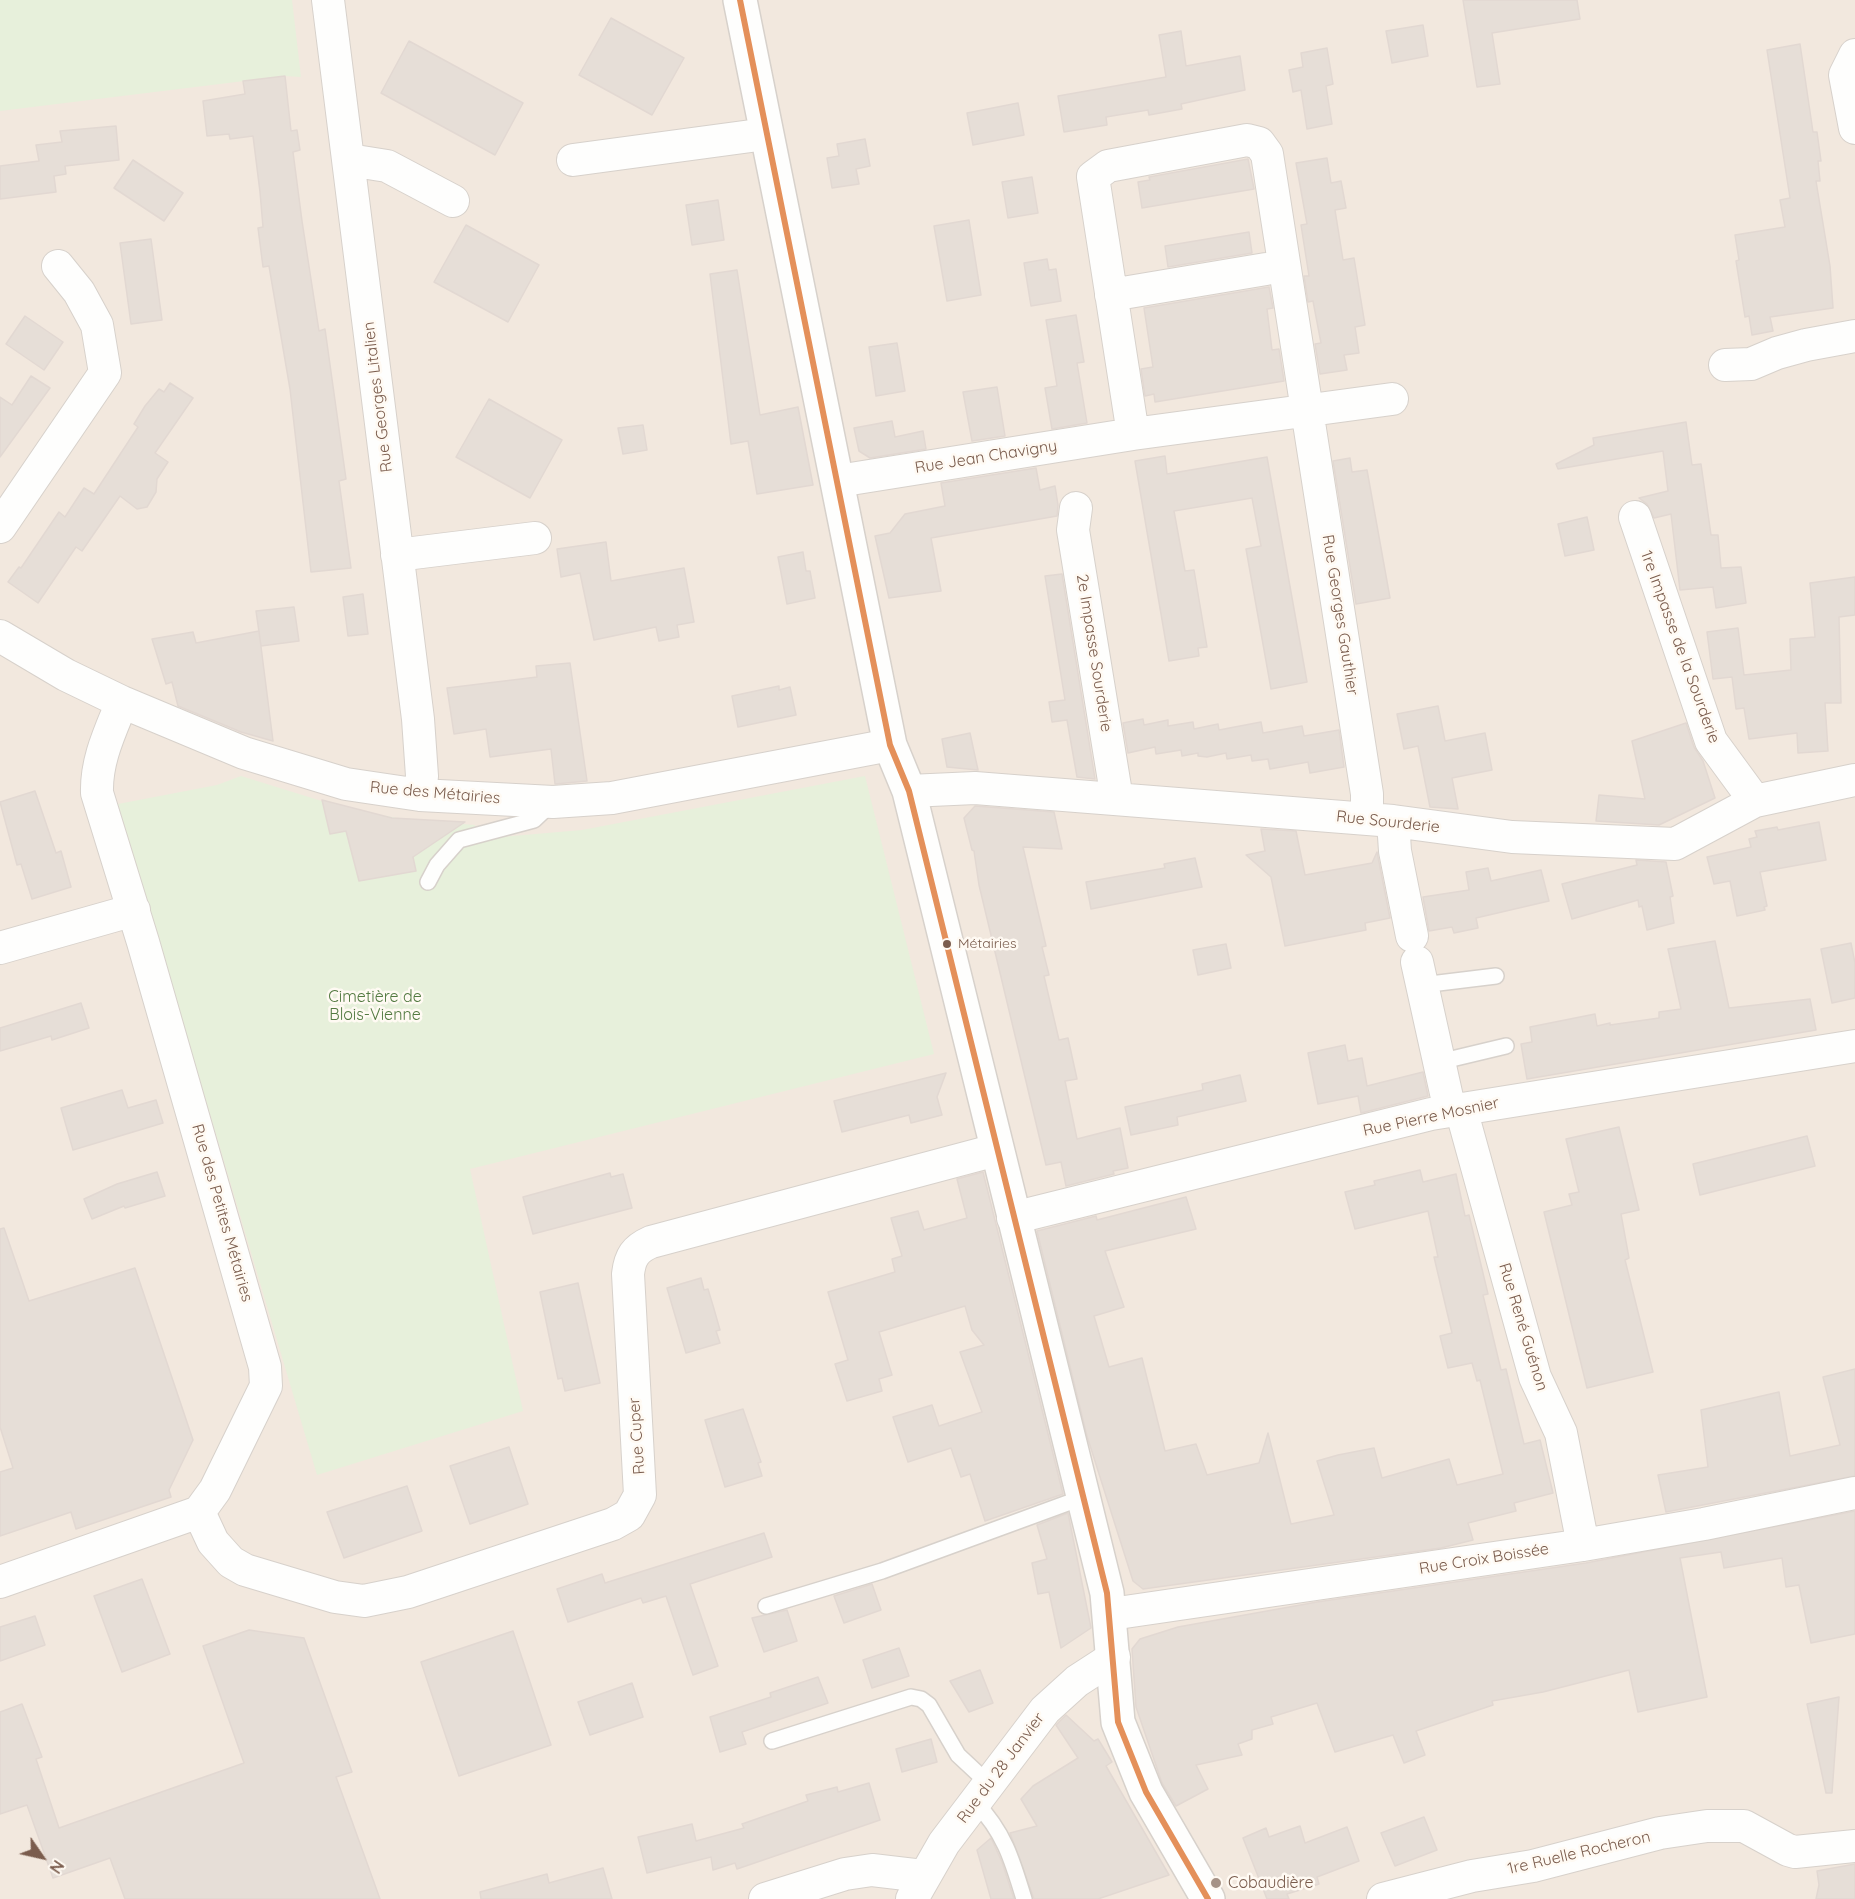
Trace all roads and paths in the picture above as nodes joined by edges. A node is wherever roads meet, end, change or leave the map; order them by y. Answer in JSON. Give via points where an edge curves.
{"nodes":[{"id":1,"x":328,"y":0,"type":"edge"},
{"id":2,"x":740,"y":0,"type":"edge"},
{"id":3,"x":1855,"y":55,"type":"edge"},
{"id":4,"x":1855,"y":128,"type":"edge"},
{"id":5,"x":766,"y":134,"type":"junction"},
{"id":6,"x":349,"y":160,"type":"junction"},
{"id":7,"x":573,"y":160,"type":"dead end"},
{"id":8,"x":453,"y":201,"type":"dead end"},
{"id":9,"x":58,"y":266,"type":"dead end"},
{"id":10,"x":1266,"y":269,"type":"dead end"},
{"id":11,"x":1111,"y":295,"type":"junction"},
{"id":12,"x":1855,"y":336,"type":"edge"},
{"id":13,"x":1725,"y":365,"type":"dead end"},
{"id":14,"x":1392,"y":399,"type":"dead end"},
{"id":15,"x":1309,"y":411,"type":"junction"},
{"id":16,"x":1133,"y":434,"type":"junction"},
{"id":17,"x":838,"y":481,"type":"junction"},
{"id":18,"x":1076,"y":508,"type":"dead end"},
{"id":19,"x":1635,"y":517,"type":"dead end"},
{"id":20,"x":0,"y":527,"type":"edge"},
{"id":21,"x":535,"y":538,"type":"dead end"},
{"id":22,"x":397,"y":555,"type":"junction"},
{"id":23,"x":2,"y":639,"type":"edge"},
{"id":24,"x":122,"y":702,"type":"junction"},
{"id":25,"x":891,"y":745,"type":"junction"},
{"id":26,"x":1855,"y":780,"type":"edge"},
{"id":27,"x":909,"y":791,"type":"junction"},
{"id":28,"x":420,"y":795,"type":"junction"},
{"id":29,"x":1118,"y":799,"type":"junction"},
{"id":30,"x":1755,"y":801,"type":"junction"},
{"id":31,"x":553,"y":802,"type":"junction"},
{"id":32,"x":1380,"y":820,"type":"junction"},
{"id":33,"x":428,"y":882,"type":"dead end"},
{"id":34,"x":134,"y":910,"type":"junction"},
{"id":35,"x":0,"y":948,"type":"edge"},
{"id":36,"x":1417,"y":961,"type":"junction"},
{"id":37,"x":1496,"y":976,"type":"dead end"},
{"id":38,"x":1506,"y":1046,"type":"dead end"},
{"id":39,"x":1855,"y":1046,"type":"edge"},
{"id":40,"x":1439,"y":1062,"type":"junction"},
{"id":41,"x":1455,"y":1110,"type":"junction"},
{"id":42,"x":996,"y":1150,"type":"junction"},
{"id":43,"x":1013,"y":1218,"type":"junction"},
{"id":44,"x":1855,"y":1493,"type":"edge"},
{"id":45,"x":1084,"y":1497,"type":"junction"},
{"id":46,"x":199,"y":1512,"type":"junction"},
{"id":47,"x":1583,"y":1545,"type":"junction"},
{"id":48,"x":0,"y":1582,"type":"edge"},
{"id":49,"x":766,"y":1606,"type":"dead end"},
{"id":50,"x":1111,"y":1614,"type":"junction"},
{"id":51,"x":1114,"y":1657,"type":"junction"},
{"id":52,"x":772,"y":1741,"type":"dead end"},
{"id":53,"x":982,"y":1793,"type":"junction"},
{"id":54,"x":1855,"y":1846,"type":"edge"},
{"id":55,"x":917,"y":1887,"type":"edge"},
{"id":56,"x":765,"y":1899,"type":"edge"},
{"id":57,"x":1023,"y":1899,"type":"edge"},
{"id":58,"x":1208,"y":1899,"type":"edge"},
{"id":59,"x":1383,"y":1899,"type":"edge"}],
"edges":[{"from":1,"to":6,"type":"street","name":"Rue Georges Litalien"},
{"from":2,"to":5,"type":"street"},
{"from":3,"to":4,"type":"street","via":[[1845,75]]},
{"from":5,"to":7,"type":"street"},
{"from":5,"to":17,"type":"street"},
{"from":6,"to":8,"type":"street","via":[[387,166]]},
{"from":6,"to":22,"type":"street","name":"Rue Georges Litalien"},
{"from":9,"to":20,"type":"street","via":[[98,325],[105,373]]},
{"from":10,"to":11,"type":"street"},
{"from":11,"to":15,"type":"street","name":"Rue Georges Gauthier","via":[[1092,182],[1096,173],[1107,166],[1247,140],[1259,143],[1267,154]]},
{"from":11,"to":16,"type":"street"},
{"from":12,"to":13,"type":"street","via":[[1777,352],[1751,364]]},
{"from":14,"to":15,"type":"street","name":"Rue Jean Chavigny"},
{"from":15,"to":16,"type":"street","name":"Rue Jean Chavigny"},
{"from":15,"to":32,"type":"street","name":"Rue Georges Gauthier","via":[[1367,794]]},
{"from":16,"to":17,"type":"street","name":"Rue Jean Chavigny"},
{"from":17,"to":25,"type":"street"},
{"from":18,"to":29,"type":"street","name":"2e Impasse Sourderie","via":[[1073,530]]},
{"from":19,"to":30,"type":"street","name":"1re Impasse de la Sourderie","via":[[1711,741]]},
{"from":21,"to":22,"type":"street"},
{"from":22,"to":28,"type":"street","name":"Rue Georges Litalien","via":[[418,719]]},
{"from":23,"to":24,"type":"street","name":"Rue des Métairies"},
{"from":24,"to":28,"type":"street","name":"Rue des Métairies","via":[[214,741],[302,772],[346,784]]},
{"from":24,"to":34,"type":"street","name":"Rue des Petites Métairies","via":[[101,753],[97,793]]},
{"from":25,"to":27,"type":"street"},
{"from":25,"to":31,"type":"street","name":"Rue des Métairies","via":[[612,798]]},
{"from":26,"to":30,"type":"street","name":"Rue Sourderie"},
{"from":27,"to":29,"type":"street","name":"Rue Sourderie","via":[[975,788]]},
{"from":27,"to":42,"type":"street"},
{"from":28,"to":31,"type":"street","name":"Rue des Métairies"},
{"from":29,"to":32,"type":"street","name":"Rue Sourderie"},
{"from":30,"to":32,"type":"street","name":"Rue Sourderie","via":[[1675,844],[1512,837]]},
{"from":31,"to":33,"type":"lane","via":[[534,820],[459,840]]},
{"from":32,"to":36,"type":"street","name":"Rue Georges Gauthier","via":[[1395,851]]},
{"from":34,"to":35,"type":"street"},
{"from":34,"to":46,"type":"street","name":"Rue des Petites Métairies","via":[[267,1376],[261,1397],[215,1491]]},
{"from":36,"to":37,"type":"lane"},
{"from":36,"to":40,"type":"street","name":"Rue René Guénon"},
{"from":38,"to":40,"type":"lane"},
{"from":39,"to":41,"type":"street","name":"Rue Pierre Mosnier"},
{"from":40,"to":41,"type":"street","name":"Rue René Guénon"},
{"from":41,"to":43,"type":"street","name":"Rue Pierre Mosnier"},
{"from":41,"to":47,"type":"street","name":"Rue René Guénon","via":[[1535,1377],[1561,1433]]},
{"from":42,"to":43,"type":"street"},
{"from":42,"to":46,"type":"street","name":"Rue Cuper","via":[[639,1248],[629,1263],[628,1274],[640,1495],[629,1515],[613,1524],[408,1592],[364,1601],[335,1597],[245,1570],[231,1562],[213,1542]]},
{"from":43,"to":45,"type":"street"},
{"from":44,"to":47,"type":"street","name":"Rue Croix Boissée"},
{"from":45,"to":49,"type":"lane","via":[[882,1571]]},
{"from":45,"to":50,"type":"street"},
{"from":46,"to":48,"type":"street"},
{"from":47,"to":50,"type":"street","name":"Rue Croix Boissée"},
{"from":50,"to":51,"type":"street"},
{"from":51,"to":53,"type":"street","name":"Rue du 28 Janvier","via":[[1077,1681],[1045,1710]]},
{"from":51,"to":58,"type":"street","via":[[1118,1722],[1129,1755]]},
{"from":52,"to":53,"type":"lane","via":[[911,1697],[921,1699]]},
{"from":53,"to":55,"type":"street","name":"Rue du 28 Janvier"},
{"from":53,"to":57,"type":"lane"},
{"from":54,"to":59,"type":"street","name":"1re Ruelle Rocheron","via":[[1795,1852],[1744,1826],[1707,1826],[1660,1833]]},
{"from":55,"to":56,"type":"street","via":[[872,1870],[845,1874]]}]}
